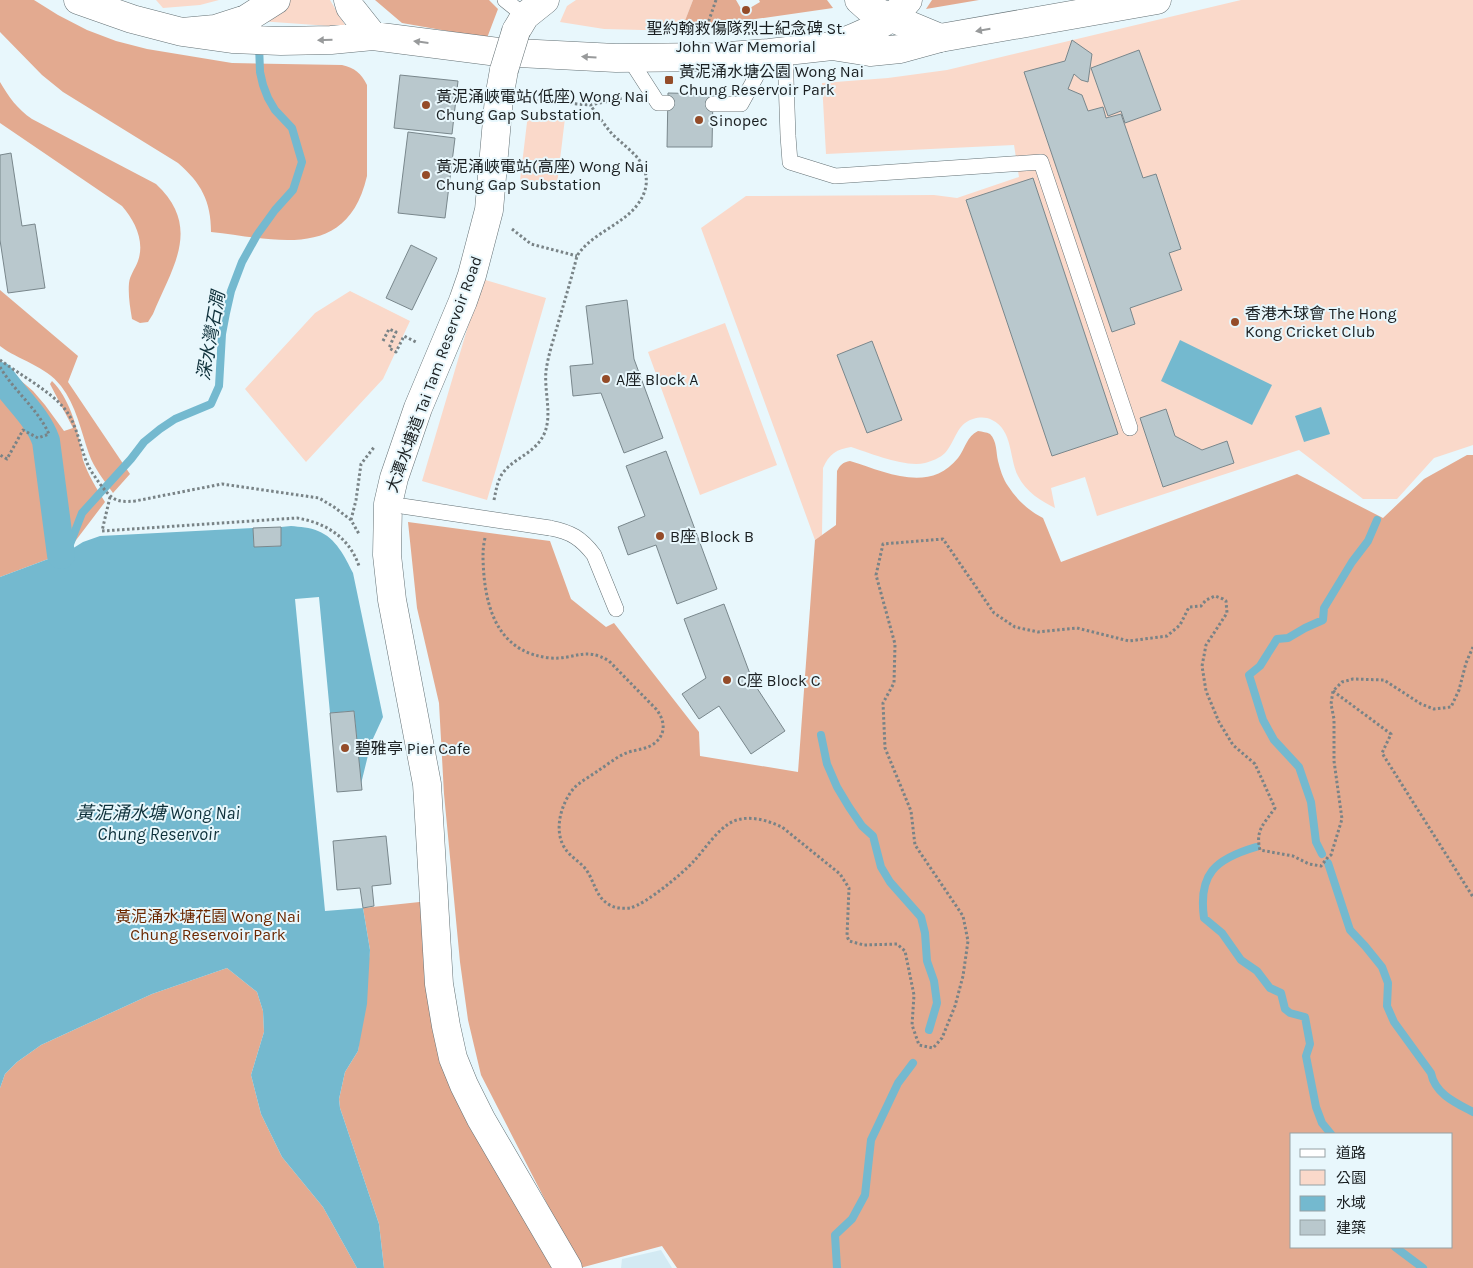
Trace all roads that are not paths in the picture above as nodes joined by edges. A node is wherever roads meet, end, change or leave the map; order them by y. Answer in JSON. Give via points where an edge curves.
{"nodes":[{"id":1,"x":78,"y":0,"type":"edge"},
{"id":2,"x":348,"y":0,"type":"edge"},
{"id":3,"x":859,"y":0,"type":"edge"},
{"id":4,"x":1157,"y":0,"type":"edge"},
{"id":5,"x":273,"y":2,"type":"edge"},
{"id":6,"x":899,"y":9,"type":"edge"},
{"id":7,"x":523,"y":12,"type":"edge"},
{"id":8,"x":243,"y":29,"type":"junction"},
{"id":9,"x":373,"y":36,"type":"junction"},
{"id":10,"x":940,"y":38,"type":"junction"},
{"id":11,"x":832,"y":46,"type":"junction"},
{"id":12,"x":777,"y":52,"type":"junction"},
{"id":13,"x":629,"y":58,"type":"junction"},
{"id":14,"x":667,"y":103,"type":"dead end"},
{"id":15,"x":713,"y":104,"type":"dead end"},
{"id":16,"x":1130,"y":428,"type":"dead end"},
{"id":17,"x":395,"y":505,"type":"junction"},
{"id":18,"x":616,"y":610,"type":"dead end"},
{"id":19,"x":568,"y":1268,"type":"edge"}],
"edges":[{"from":1,"to":8,"type":"street","via":[[182,32]]},
{"from":2,"to":9,"type":"street"},
{"from":3,"to":6,"type":"street","via":[[868,8]]},
{"from":4,"to":10,"type":"street","one_way":true},
{"from":5,"to":8,"type":"street"},
{"from":6,"to":10,"type":"street"},
{"from":6,"to":11,"type":"street","via":[[864,33]]},
{"from":7,"to":17,"type":"street","name":"大潭水塘道 Tai Tam Reservoir Road","bridge":true,"via":[[504,70],[499,98],[489,210],[463,300],[399,462]]},
{"from":9,"to":8,"type":"street","one_way":true,"via":[[276,41]]},
{"from":13,"to":9,"type":"street","one_way":true,"via":[[498,52]]},
{"from":10,"to":11,"type":"street","via":[[900,49],[870,52]]},
{"from":11,"to":12,"type":"street"},
{"from":12,"to":13,"type":"street"},
{"from":12,"to":15,"type":"lane","via":[[741,104]]},
{"from":12,"to":16,"type":"lane","via":[[790,162],[835,176],[1041,162]]},
{"from":13,"to":14,"type":"lane","via":[[658,103]]},
{"from":17,"to":18,"type":"lane","bridge":true,"via":[[562,530],[582,541],[594,555]]},
{"from":17,"to":19,"type":"street","name":"大潭水塘道 Tai Tam Reservoir Road","via":[[386,531],[389,580],[427,784],[439,984],[453,1058],[472,1102]]}]}
